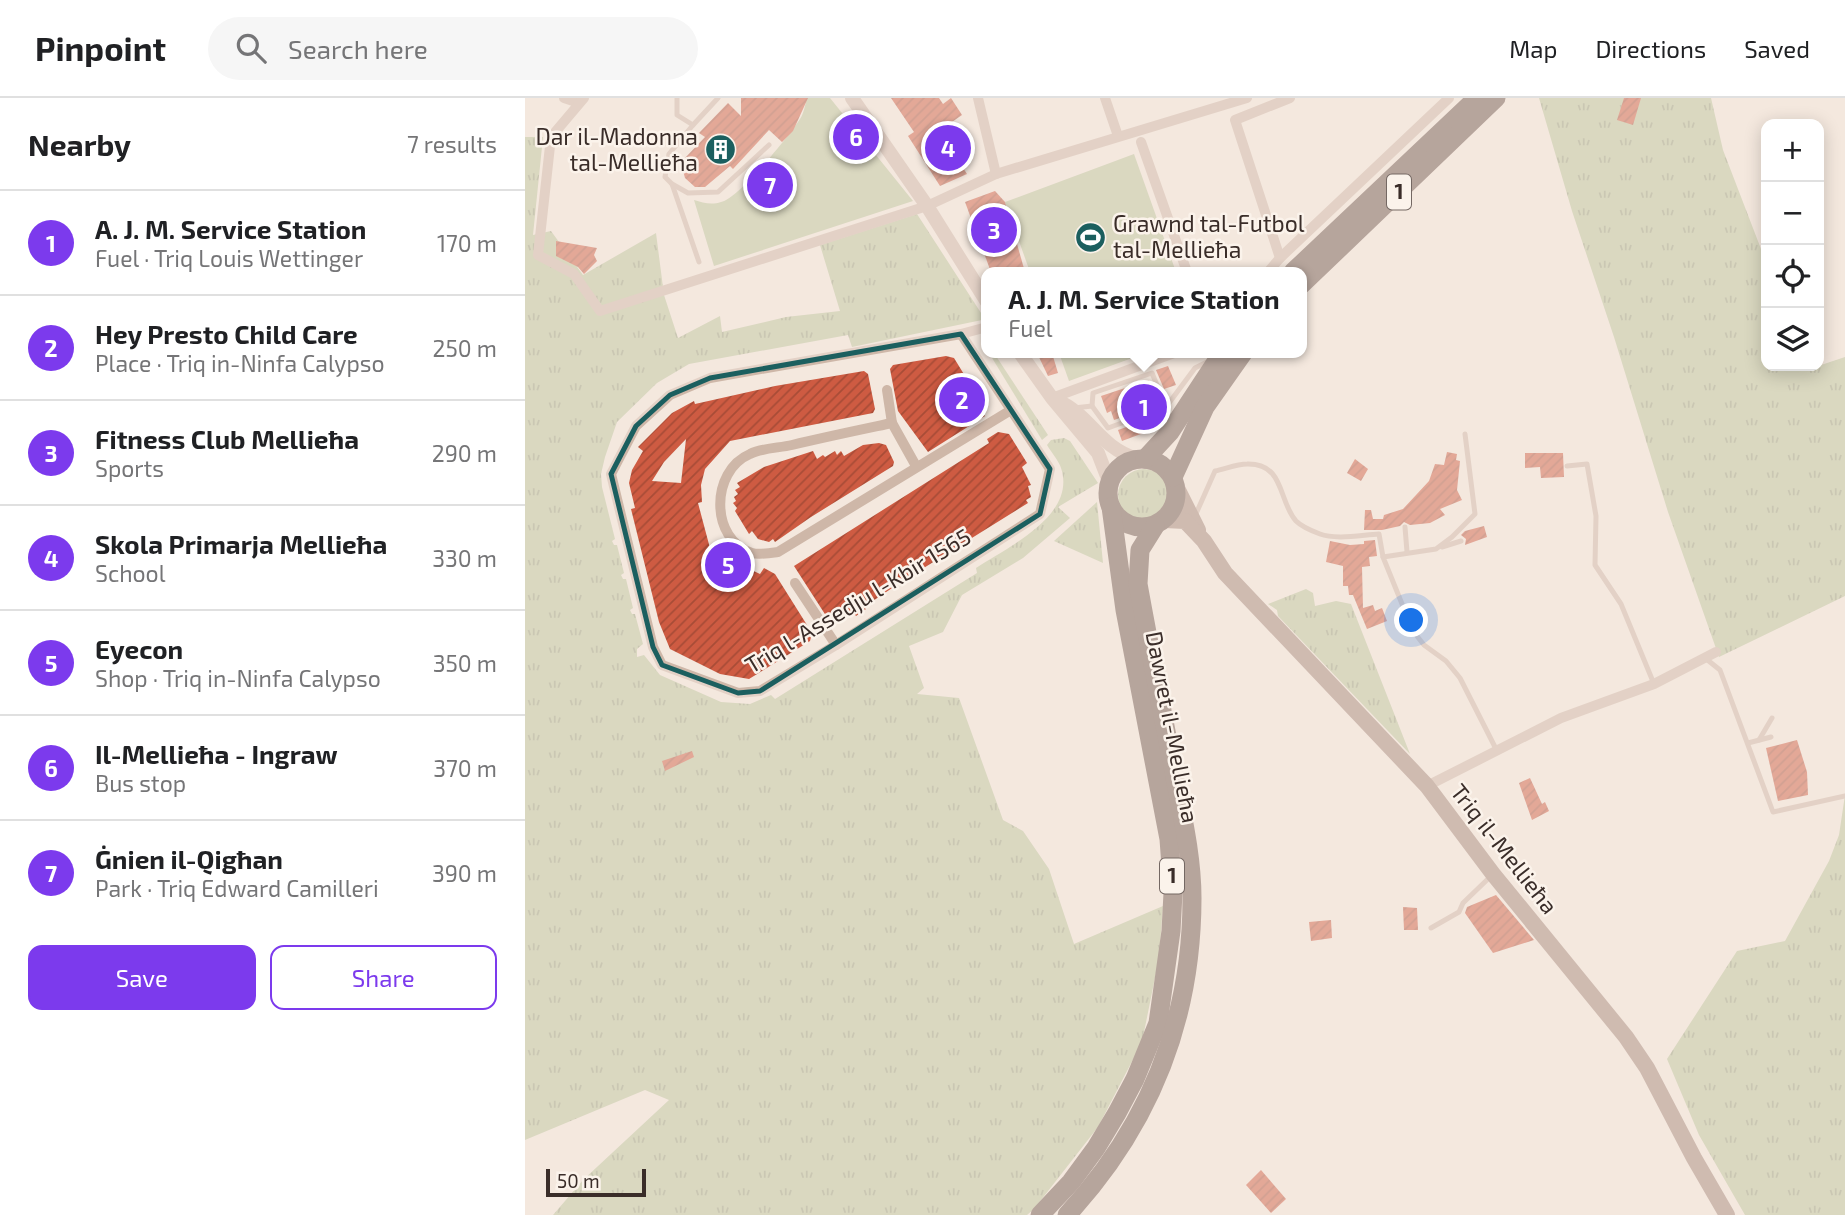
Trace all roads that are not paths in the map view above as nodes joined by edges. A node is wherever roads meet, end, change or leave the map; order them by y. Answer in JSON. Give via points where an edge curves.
{"nodes":[{"id":1,"x":564,"y":98,"type":"edge"},
{"id":2,"x":677,"y":98,"type":"edge"},
{"id":3,"x":718,"y":98,"type":"edge"},
{"id":4,"x":852,"y":98,"type":"edge"},
{"id":5,"x":978,"y":98,"type":"edge"},
{"id":6,"x":1105,"y":98,"type":"edge"},
{"id":7,"x":1247,"y":98,"type":"edge"},
{"id":8,"x":1290,"y":98,"type":"edge"},
{"id":9,"x":1449,"y":98,"type":"edge"},
{"id":10,"x":1477,"y":98,"type":"edge"},
{"id":11,"x":1496,"y":98,"type":"edge"},
{"id":12,"x":582,"y":101,"type":"edge"},
{"id":13,"x":1211,"y":103,"type":"edge"},
{"id":14,"x":693,"y":125,"type":"junction"},
{"id":15,"x":1118,"y":136,"type":"junction"},
{"id":16,"x":1141,"y":142,"type":"dead end"},
{"id":17,"x":769,"y":145,"type":"dead end"},
{"id":18,"x":996,"y":174,"type":"junction"},
{"id":19,"x":672,"y":184,"type":"junction"},
{"id":20,"x":927,"y":206,"type":"junction"},
{"id":21,"x":699,"y":262,"type":"dead end"},
{"id":22,"x":1286,"y":265,"type":"edge"},
{"id":23,"x":1185,"y":267,"type":"edge"},
{"id":24,"x":1307,"y":279,"type":"edge"},
{"id":25,"x":981,"y":294,"type":"edge"},
{"id":26,"x":981,"y":328,"type":"edge"},
{"id":27,"x":961,"y":334,"type":"junction"},
{"id":28,"x":1024,"y":358,"type":"edge"},
{"id":29,"x":1160,"y":358,"type":"edge"},
{"id":30,"x":1212,"y":358,"type":"edge"},
{"id":31,"x":1218,"y":358,"type":"edge"},
{"id":32,"x":1239,"y":358,"type":"edge"},
{"id":33,"x":887,"y":390,"type":"dead end"},
{"id":34,"x":1052,"y":398,"type":"junction"},
{"id":35,"x":1091,"y":406,"type":"junction"},
{"id":36,"x":1166,"y":407,"type":"junction"},
{"id":37,"x":1074,"y":408,"type":"junction"},
{"id":38,"x":1011,"y":410,"type":"junction"},
{"id":39,"x":892,"y":423,"type":"junction"},
{"id":40,"x":1465,"y":434,"type":"dead end"},
{"id":41,"x":1141,"y":459,"type":"junction"},
{"id":42,"x":916,"y":466,"type":"junction"},
{"id":43,"x":1567,"y":466,"type":"dead end"},
{"id":44,"x":1175,"y":482,"type":"junction"},
{"id":45,"x":1110,"y":484,"type":"junction"},
{"id":46,"x":1111,"y":507,"type":"junction"},
{"id":47,"x":1193,"y":519,"type":"junction"},
{"id":48,"x":1160,"y":523,"type":"junction"},
{"id":49,"x":1405,"y":527,"type":"dead end"},
{"id":50,"x":1204,"y":541,"type":"junction"},
{"id":51,"x":1461,"y":541,"type":"dead end"},
{"id":52,"x":1436,"y":549,"type":"junction"},
{"id":53,"x":1407,"y":552,"type":"junction"},
{"id":54,"x":1383,"y":557,"type":"junction"},
{"id":55,"x":795,"y":583,"type":"dead end"},
{"id":56,"x":836,"y":645,"type":"junction"},
{"id":57,"x":1716,"y":652,"type":"dead end"},
{"id":58,"x":1705,"y":658,"type":"junction"},
{"id":59,"x":1654,"y":684,"type":"junction"},
{"id":60,"x":1772,"y":718,"type":"dead end"},
{"id":61,"x":1771,"y":737,"type":"dead end"},
{"id":62,"x":1759,"y":740,"type":"junction"},
{"id":63,"x":1748,"y":743,"type":"junction"},
{"id":64,"x":1496,"y":749,"type":"junction"},
{"id":65,"x":1427,"y":786,"type":"junction"},
{"id":66,"x":1845,"y":796,"type":"edge"},
{"id":67,"x":1493,"y":874,"type":"junction"},
{"id":68,"x":1431,"y":928,"type":"dead end"},
{"id":69,"x":1040,"y":1215,"type":"edge"},
{"id":70,"x":1067,"y":1215,"type":"edge"},
{"id":71,"x":1727,"y":1215,"type":"edge"}],
"edges":[{"from":1,"to":12,"type":"street"},
{"from":2,"to":14,"type":"lane","via":[[677,116]]},
{"from":3,"to":14,"type":"lane"},
{"from":4,"to":20,"type":"street"},
{"from":5,"to":18,"type":"street"},
{"from":6,"to":15,"type":"street"},
{"from":7,"to":13,"type":"street"},
{"from":8,"to":22,"type":"street","via":[[1235,120]]},
{"from":9,"to":22,"type":"street"},
{"from":10,"to":22,"type":"highway","number":"1"},
{"from":11,"to":24,"type":"highway","number":"1"},
{"from":12,"to":20,"type":"street","via":[[551,137],[538,255],[574,274],[600,311]]},
{"from":13,"to":15,"type":"street"},
{"from":14,"to":19,"type":"lane","via":[[669,154],[665,177]]},
{"from":15,"to":18,"type":"street"},
{"from":16,"to":23,"type":"street"},
{"from":17,"to":19,"type":"lane","via":[[718,192],[688,194]]},
{"from":18,"to":20,"type":"street"},
{"from":19,"to":21,"type":"lane"},
{"from":20,"to":25,"type":"street"},
{"from":26,"to":27,"type":"street","name":"Triq l-Assedju l-Kbir 1565"},
{"from":27,"to":38,"type":"street","name":"Triq l-Assedju l-Kbir 1565"},
{"from":27,"to":56,"type":"street","name":"Triq l-Assedju l-Kbir 1565","via":[[710,378],[670,395],[636,426],[611,474],[653,647],[662,665],[738,693],[760,691]]},
{"from":28,"to":34,"type":"street"},
{"from":29,"to":34,"type":"street"},
{"from":30,"to":36,"type":"lane","via":[[1195,368]]},
{"from":31,"to":41,"type":"highway","via":[[1170,432]]},
{"from":32,"to":44,"type":"highway","via":[[1205,407]]},
{"from":33,"to":39,"type":"street"},
{"from":34,"to":37,"type":"street"},
{"from":34,"to":45,"type":"street","via":[[1098,453]]},
{"from":35,"to":36,"type":"lane","via":[[1108,428]]},
{"from":35,"to":36,"type":"lane","via":[[1093,393],[1152,373]]},
{"from":35,"to":37,"type":"lane"},
{"from":37,"to":41,"type":"street","via":[[1109,446]]},
{"from":38,"to":42,"type":"street"},
{"from":38,"to":56,"type":"street","name":"Triq l-Assedju l-Kbir 1565","via":[[1051,469],[1040,514]]},
{"from":39,"to":42,"type":"street"},
{"from":39,"to":42,"type":"street","via":[[749,454],[728,470],[722,483],[725,528],[752,554],[778,552]]},
{"from":40,"to":52,"type":"lane","via":[[1475,514]]},
{"from":41,"to":44,"type":"highway","via":[[1157,462]]},
{"from":41,"to":45,"type":"highway","via":[[1116,471]]},
{"from":43,"to":59,"type":"lane","via":[[1587,464],[1596,516],[1595,565],[1621,604]]},
{"from":44,"to":47,"type":"main road","name":"Triq il-Mellieħa"},
{"from":44,"to":48,"type":"highway","via":[[1176,500]]},
{"from":45,"to":46,"type":"highway"},
{"from":46,"to":48,"type":"highway","via":[[1128,525],[1141,528]]},
{"from":46,"to":69,"type":"highway","name":"Dawret il-Mellieħa","number":"1","via":[[1125,610],[1169,839],[1171,932],[1158,1023],[1135,1079],[1096,1147]]},
{"from":47,"to":50,"type":"main road","name":"Triq il-Mellieħa"},
{"from":47,"to":54,"type":"lane","via":[[1215,471],[1251,464],[1275,476],[1301,524],[1333,538],[1379,534]]},
{"from":48,"to":50,"type":"main road","name":"Triq il-Mellieħa","via":[[1185,521]]},
{"from":48,"to":70,"type":"highway","name":"Dawret il-Mellieħa","number":"1","via":[[1140,550],[1139,584],[1187,838],[1190,946],[1176,1027],[1142,1113],[1117,1156]]},
{"from":49,"to":53,"type":"lane"},
{"from":50,"to":65,"type":"main road","name":"Triq il-Mellieħa","via":[[1225,573]]},
{"from":51,"to":52,"type":"lane"},
{"from":52,"to":53,"type":"lane"},
{"from":53,"to":54,"type":"lane"},
{"from":54,"to":64,"type":"lane","via":[[1413,631],[1460,678]]},
{"from":55,"to":56,"type":"street"},
{"from":57,"to":58,"type":"street"},
{"from":58,"to":59,"type":"street"},
{"from":58,"to":63,"type":"lane","via":[[1720,670]]},
{"from":59,"to":64,"type":"street","via":[[1561,718]]},
{"from":60,"to":62,"type":"lane"},
{"from":61,"to":62,"type":"lane"},
{"from":62,"to":63,"type":"lane"},
{"from":63,"to":66,"type":"lane","via":[[1773,811]]},
{"from":64,"to":65,"type":"street"},
{"from":65,"to":67,"type":"main road","name":"Triq il-Mellieħa"},
{"from":67,"to":68,"type":"lane","via":[[1459,912]]},
{"from":67,"to":71,"type":"main road","name":"Triq il-Mellieħa","via":[[1626,1037]]}]}
